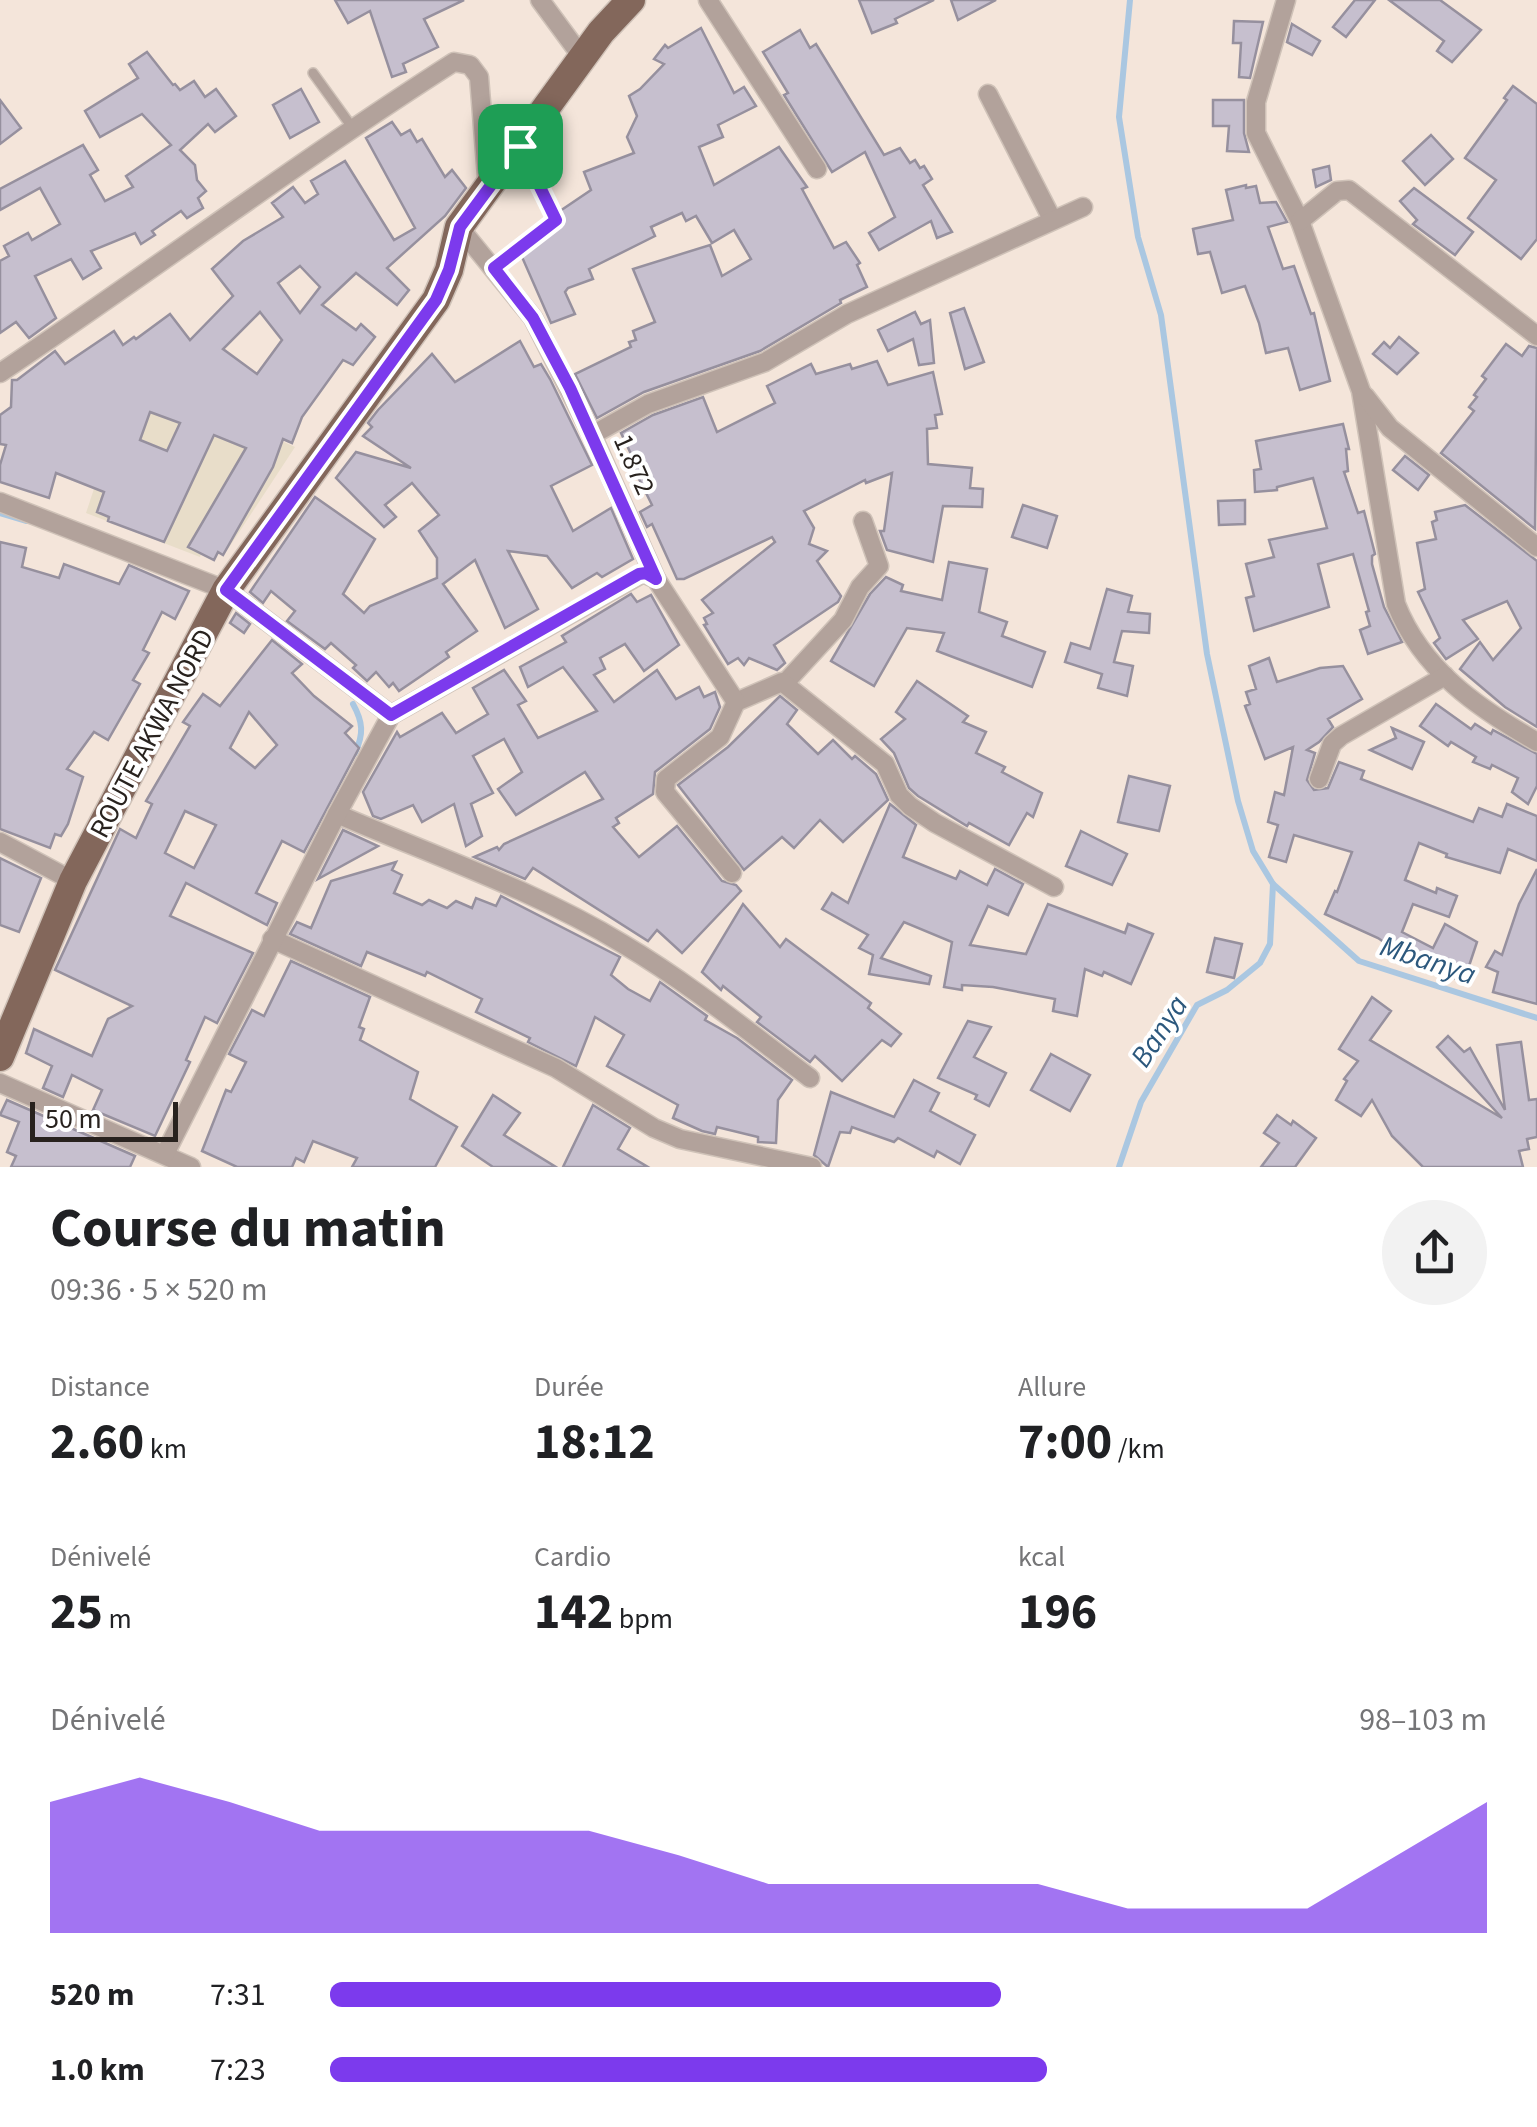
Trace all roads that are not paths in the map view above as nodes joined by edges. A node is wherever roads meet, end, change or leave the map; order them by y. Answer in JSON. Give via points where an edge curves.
{"nodes":[{"id":1,"x":540,"y":0,"type":"edge"},
{"id":2,"x":632,"y":0,"type":"edge"},
{"id":3,"x":708,"y":0,"type":"edge"},
{"id":4,"x":1286,"y":0,"type":"edge"},
{"id":5,"x":582,"y":57,"type":"junction"},
{"id":6,"x":313,"y":72,"type":"dead end"},
{"id":7,"x":988,"y":94,"type":"dead end"},
{"id":8,"x":352,"y":127,"type":"junction"},
{"id":9,"x":520,"y":146,"type":"junction"},
{"id":10,"x":817,"y":170,"type":"dead end"},
{"id":11,"x":488,"y":190,"type":"junction"},
{"id":12,"x":1083,"y":206,"type":"dead end"},
{"id":13,"x":1052,"y":220,"type":"junction"},
{"id":14,"x":1300,"y":221,"type":"junction"},
{"id":15,"x":460,"y":227,"type":"junction"},
{"id":16,"x":494,"y":268,"type":"junction"},
{"id":17,"x":1537,"y":336,"type":"edge"},
{"id":18,"x":0,"y":373,"type":"edge"},
{"id":19,"x":1362,"y":391,"type":"junction"},
{"id":20,"x":592,"y":435,"type":"junction"},
{"id":21,"x":0,"y":502,"type":"edge"},
{"id":22,"x":863,"y":521,"type":"dead end"},
{"id":23,"x":1537,"y":547,"type":"edge"},
{"id":24,"x":656,"y":579,"type":"junction"},
{"id":25,"x":226,"y":590,"type":"junction"},
{"id":26,"x":1445,"y":676,"type":"junction"},
{"id":27,"x":786,"y":683,"type":"junction"},
{"id":28,"x":736,"y":702,"type":"junction"},
{"id":29,"x":391,"y":715,"type":"junction"},
{"id":30,"x":1537,"y":742,"type":"edge"},
{"id":31,"x":1319,"y":779,"type":"dead end"},
{"id":32,"x":337,"y":814,"type":"junction"},
{"id":33,"x":0,"y":842,"type":"edge"},
{"id":34,"x":732,"y":873,"type":"dead end"},
{"id":35,"x":74,"y":881,"type":"junction"},
{"id":36,"x":1054,"y":887,"type":"dead end"},
{"id":37,"x":272,"y":939,"type":"junction"},
{"id":38,"x":0,"y":1056,"type":"edge"},
{"id":39,"x":810,"y":1078,"type":"dead end"},
{"id":40,"x":0,"y":1083,"type":"edge"},
{"id":41,"x":158,"y":1157,"type":"edge"},
{"id":42,"x":191,"y":1167,"type":"edge"},
{"id":43,"x":812,"y":1167,"type":"edge"}],
"edges":[{"from":1,"to":5,"type":"street"},
{"from":2,"to":5,"type":"main road"},
{"from":3,"to":10,"type":"street"},
{"from":4,"to":14,"type":"street","via":[[1254,118]]},
{"from":5,"to":9,"type":"main road"},
{"from":6,"to":8,"type":"lane"},
{"from":7,"to":13,"type":"street"},
{"from":8,"to":11,"type":"street","via":[[454,62],[470,65],[479,76]]},
{"from":8,"to":18,"type":"street"},
{"from":9,"to":11,"type":"main road"},
{"from":9,"to":16,"type":"lane","via":[[556,220]]},
{"from":11,"to":15,"type":"main road"},
{"from":12,"to":13,"type":"street"},
{"from":13,"to":20,"type":"street","via":[[847,314],[764,362],[648,404]]},
{"from":14,"to":17,"type":"street","via":[[1337,191],[1348,190]]},
{"from":14,"to":19,"type":"street"},
{"from":15,"to":16,"type":"street","name":"1.872"},
{"from":15,"to":25,"type":"main road","name":"ROUTE AKWA NORD","via":[[436,300]]},
{"from":16,"to":20,"type":"street","name":"1.872","via":[[533,318]]},
{"from":19,"to":23,"type":"street","via":[[1390,428]]},
{"from":19,"to":26,"type":"street","via":[[1396,604],[1424,655]]},
{"from":20,"to":24,"type":"street","name":"1.872"},
{"from":21,"to":25,"type":"street"},
{"from":22,"to":27,"type":"street","via":[[879,566],[844,620]]},
{"from":24,"to":28,"type":"street","name":"1.872"},
{"from":24,"to":29,"type":"street","via":[[639,574]]},
{"from":25,"to":29,"type":"street"},
{"from":25,"to":35,"type":"main road","name":"ROUTE AKWA NORD"},
{"from":26,"to":30,"type":"street"},
{"from":26,"to":31,"type":"street","via":[[1341,736]]},
{"from":27,"to":28,"type":"street"},
{"from":27,"to":36,"type":"street","via":[[885,764],[910,806]]},
{"from":28,"to":34,"type":"street","via":[[720,737],[664,786]]},
{"from":29,"to":32,"type":"street"},
{"from":32,"to":37,"type":"street"},
{"from":32,"to":39,"type":"street","via":[[622,943]]},
{"from":33,"to":35,"type":"street"},
{"from":35,"to":38,"type":"main road","name":"ROUTE AKWA NORD"},
{"from":37,"to":41,"type":"street"},
{"from":37,"to":43,"type":"street","via":[[556,1068],[680,1139]]},
{"from":40,"to":41,"type":"street"},
{"from":41,"to":42,"type":"street"}]}
